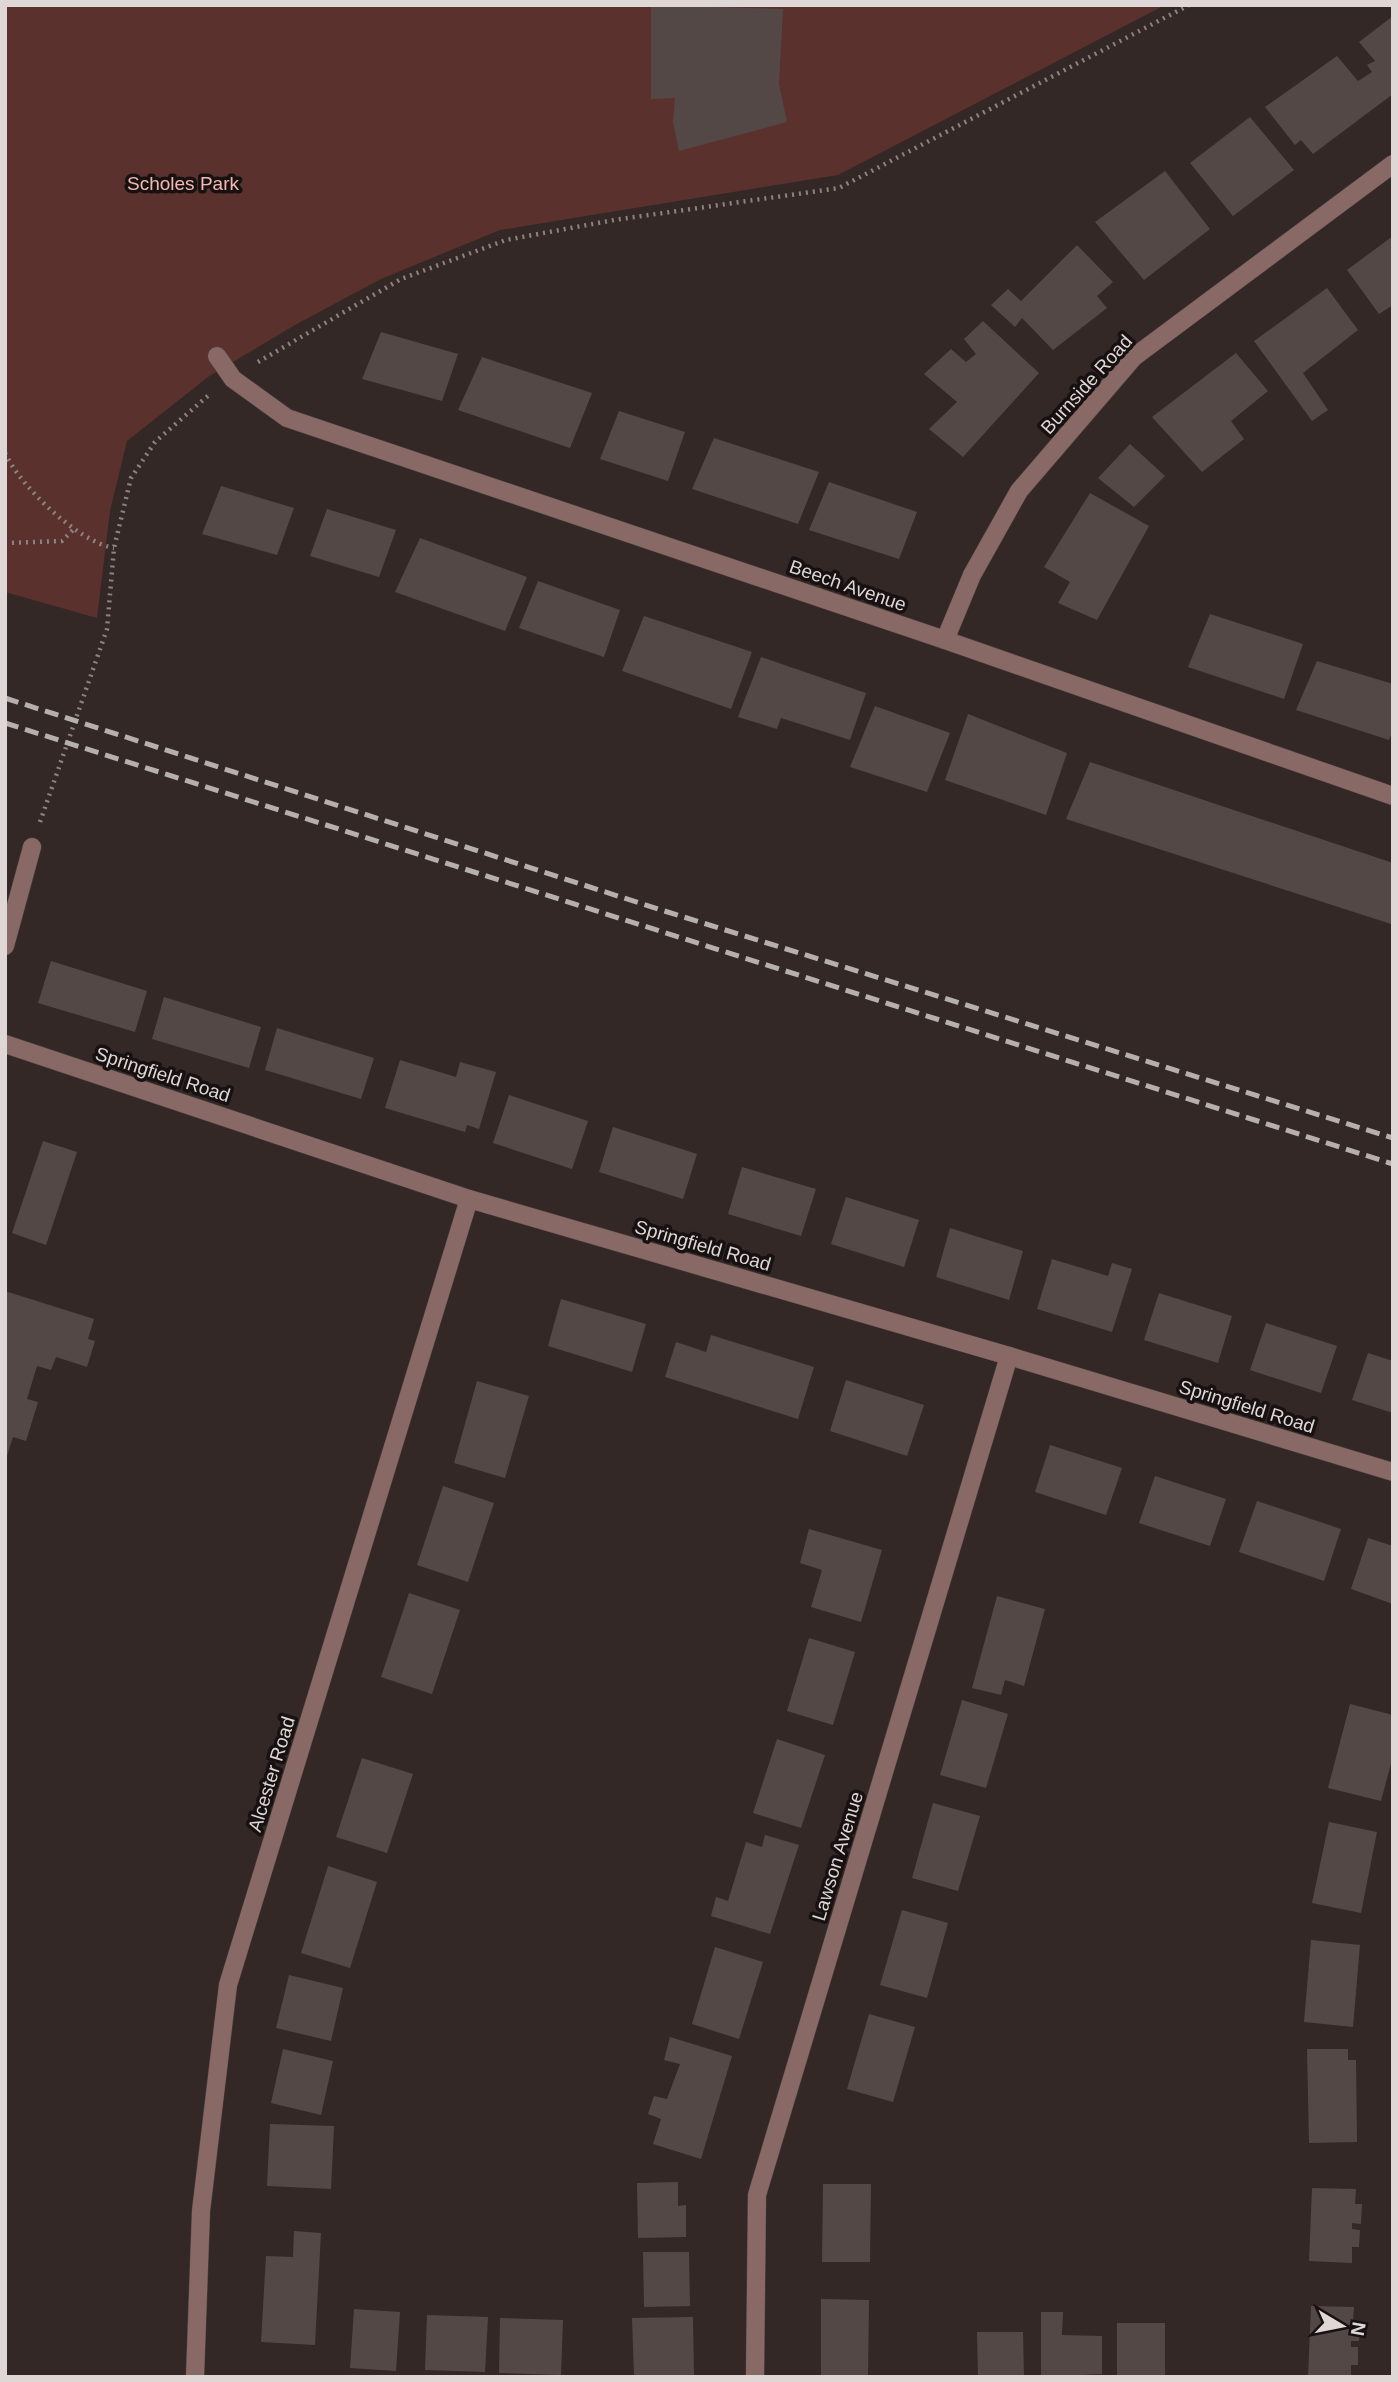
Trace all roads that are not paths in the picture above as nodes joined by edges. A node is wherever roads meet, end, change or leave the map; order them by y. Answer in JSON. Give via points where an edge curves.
{"nodes":[{"id":1,"x":1393,"y":164,"type":"edge"},
{"id":2,"x":217,"y":356,"type":"dead end"},
{"id":3,"x":945,"y":640,"type":"junction"},
{"id":4,"x":1393,"y":796,"type":"edge"},
{"id":5,"x":32,"y":847,"type":"road end"},
{"id":6,"x":5,"y":946,"type":"edge"},
{"id":7,"x":5,"y":1044,"type":"edge"},
{"id":8,"x":469,"y":1199,"type":"junction"},
{"id":9,"x":1009,"y":1356,"type":"junction"},
{"id":10,"x":1393,"y":1472,"type":"edge"},
{"id":11,"x":195,"y":2377,"type":"edge"},
{"id":12,"x":755,"y":2377,"type":"edge"}],
"edges":[{"from":1,"to":3,"type":"street","name":"Burnside Road","via":[[1134,357],[1019,491],[972,575]]},
{"from":2,"to":3,"type":"street","name":"Beech Avenue","via":[[233,379],[287,418]]},
{"from":3,"to":4,"type":"street","name":"Beech Avenue"},
{"from":5,"to":6,"type":"street"},
{"from":7,"to":8,"type":"street","name":"Springfield Road"},
{"from":8,"to":9,"type":"street","name":"Springfield Road"},
{"from":8,"to":11,"type":"street","name":"Alcester Road","via":[[228,1984],[201,2211]]},
{"from":9,"to":10,"type":"street","name":"Springfield Road"},
{"from":9,"to":12,"type":"street","name":"Lawson Avenue","via":[[757,2195]]}]}
